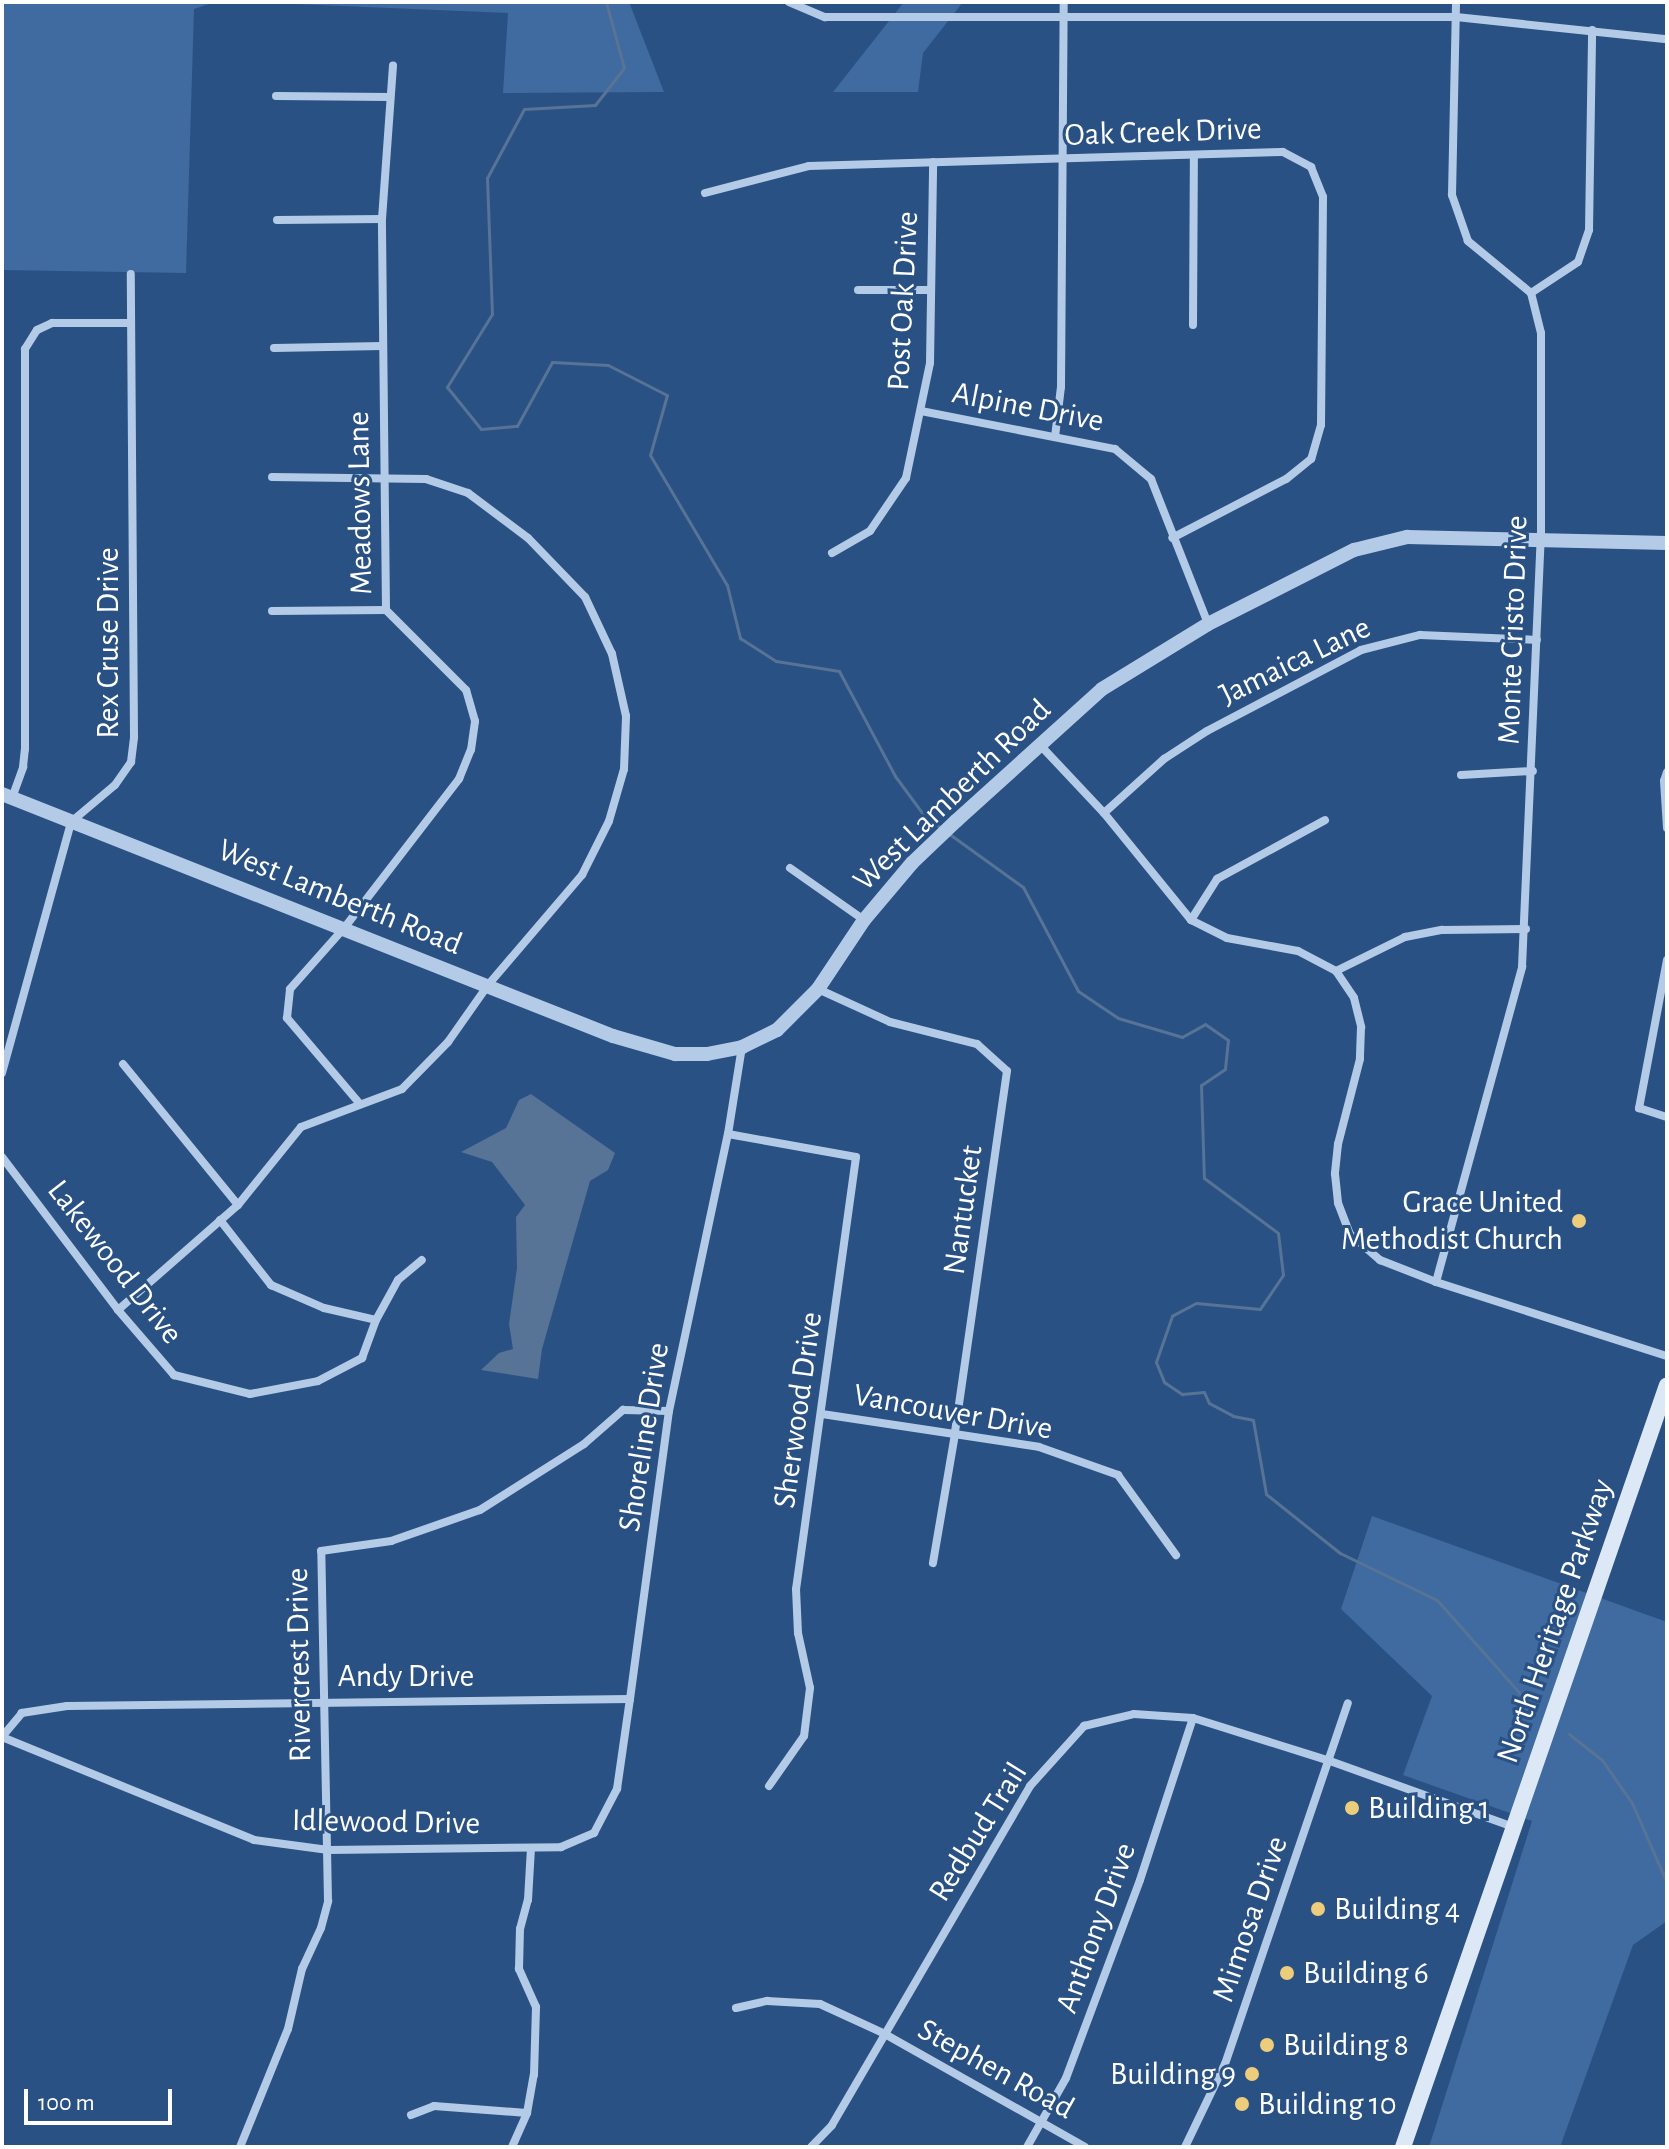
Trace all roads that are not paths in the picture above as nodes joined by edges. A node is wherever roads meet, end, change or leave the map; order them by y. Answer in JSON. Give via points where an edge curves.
{"nodes":[{"id":1,"x":1064,"y":2,"type":"edge"},
{"id":2,"x":1456,"y":2,"type":"edge"},
{"id":3,"x":794,"y":4,"type":"edge"},
{"id":4,"x":1456,"y":17,"type":"junction"},
{"id":5,"x":1064,"y":18,"type":"junction"},
{"id":6,"x":1592,"y":30,"type":"junction"},
{"id":7,"x":1667,"y":39,"type":"edge"},
{"id":8,"x":393,"y":65,"type":"dead end"},
{"id":9,"x":276,"y":96,"type":"dead end"},
{"id":10,"x":389,"y":97,"type":"junction"},
{"id":11,"x":1194,"y":155,"type":"junction"},
{"id":12,"x":1064,"y":159,"type":"junction"},
{"id":13,"x":933,"y":162,"type":"junction"},
{"id":14,"x":705,"y":193,"type":"dead end"},
{"id":15,"x":382,"y":219,"type":"junction"},
{"id":16,"x":277,"y":220,"type":"dead end"},
{"id":17,"x":131,"y":274,"type":"dead end"},
{"id":18,"x":858,"y":290,"type":"dead end"},
{"id":19,"x":931,"y":290,"type":"junction"},
{"id":20,"x":1531,"y":293,"type":"junction"},
{"id":21,"x":130,"y":323,"type":"junction"},
{"id":22,"x":1193,"y":325,"type":"dead end"},
{"id":23,"x":382,"y":346,"type":"junction"},
{"id":24,"x":274,"y":348,"type":"dead end"},
{"id":25,"x":921,"y":411,"type":"junction"},
{"id":26,"x":1055,"y":437,"type":"junction"},
{"id":27,"x":272,"y":477,"type":"dead end"},
{"id":28,"x":383,"y":478,"type":"junction"},
{"id":29,"x":1172,"y":538,"type":"junction"},
{"id":30,"x":1541,"y":539,"type":"junction"},
{"id":31,"x":1667,"y":543,"type":"edge"},
{"id":32,"x":832,"y":553,"type":"dead end"},
{"id":33,"x":386,"y":610,"type":"junction"},
{"id":34,"x":272,"y":611,"type":"dead end"},
{"id":35,"x":1208,"y":624,"type":"junction"},
{"id":36,"x":1537,"y":640,"type":"junction"},
{"id":37,"x":1041,"y":746,"type":"junction"},
{"id":38,"x":1533,"y":771,"type":"junction"},
{"id":39,"x":1667,"y":772,"type":"edge"},
{"id":40,"x":1461,"y":775,"type":"dead end"},
{"id":41,"x":7,"y":796,"type":"edge"},
{"id":42,"x":1104,"y":813,"type":"junction"},
{"id":43,"x":1325,"y":820,"type":"dead end"},
{"id":44,"x":71,"y":822,"type":"junction"},
{"id":45,"x":1667,"y":828,"type":"edge"},
{"id":46,"x":790,"y":868,"type":"dead end"},
{"id":47,"x":864,"y":920,"type":"junction"},
{"id":48,"x":1191,"y":920,"type":"junction"},
{"id":49,"x":345,"y":927,"type":"junction"},
{"id":50,"x":1526,"y":929,"type":"junction"},
{"id":51,"x":1667,"y":960,"type":"edge"},
{"id":52,"x":1336,"y":971,"type":"junction"},
{"id":53,"x":488,"y":985,"type":"junction"},
{"id":54,"x":818,"y":989,"type":"junction"},
{"id":55,"x":742,"y":1047,"type":"junction"},
{"id":56,"x":123,"y":1064,"type":"dead end"},
{"id":57,"x":2,"y":1073,"type":"edge"},
{"id":58,"x":360,"y":1104,"type":"junction"},
{"id":59,"x":1667,"y":1117,"type":"edge"},
{"id":60,"x":728,"y":1134,"type":"junction"},
{"id":61,"x":2,"y":1157,"type":"edge"},
{"id":62,"x":238,"y":1205,"type":"junction"},
{"id":63,"x":220,"y":1220,"type":"junction"},
{"id":64,"x":422,"y":1260,"type":"dead end"},
{"id":65,"x":1436,"y":1282,"type":"junction"},
{"id":66,"x":118,"y":1310,"type":"junction"},
{"id":67,"x":376,"y":1320,"type":"junction"},
{"id":68,"x":1667,"y":1356,"type":"edge"},
{"id":69,"x":1667,"y":1385,"type":"edge"},
{"id":70,"x":669,"y":1411,"type":"junction"},
{"id":71,"x":822,"y":1414,"type":"junction"},
{"id":72,"x":955,"y":1434,"type":"junction"},
{"id":73,"x":1176,"y":1555,"type":"dead end"},
{"id":74,"x":933,"y":1563,"type":"dead end"},
{"id":75,"x":630,"y":1699,"type":"junction"},
{"id":76,"x":322,"y":1700,"type":"junction"},
{"id":77,"x":1348,"y":1703,"type":"dead end"},
{"id":78,"x":1193,"y":1718,"type":"junction"},
{"id":79,"x":2,"y":1737,"type":"edge"},
{"id":80,"x":1330,"y":1761,"type":"junction"},
{"id":81,"x":769,"y":1786,"type":"dead end"},
{"id":82,"x":1513,"y":1827,"type":"junction"},
{"id":83,"x":594,"y":1833,"type":"joint"},
{"id":84,"x":531,"y":1848,"type":"junction"},
{"id":85,"x":328,"y":1850,"type":"junction"},
{"id":86,"x":736,"y":2008,"type":"dead end"},
{"id":87,"x":883,"y":2033,"type":"junction"},
{"id":88,"x":527,"y":2113,"type":"junction"},
{"id":89,"x":411,"y":2115,"type":"dead end"},
{"id":90,"x":1041,"y":2123,"type":"junction"},
{"id":91,"x":240,"y":2147,"type":"edge"},
{"id":92,"x":512,"y":2147,"type":"edge"},
{"id":93,"x":811,"y":2147,"type":"edge"},
{"id":94,"x":1027,"y":2147,"type":"edge"},
{"id":95,"x":1085,"y":2147,"type":"edge"},
{"id":96,"x":1185,"y":2147,"type":"edge"},
{"id":97,"x":1403,"y":2147,"type":"edge"}],
"edges":[{"from":1,"to":5,"type":"street"},
{"from":2,"to":4,"type":"street"},
{"from":3,"to":5,"type":"street","via":[[825,17]]},
{"from":4,"to":5,"type":"street"},
{"from":4,"to":6,"type":"street"},
{"from":4,"to":20,"type":"street","via":[[1452,195],[1468,241]]},
{"from":5,"to":12,"type":"street"},
{"from":6,"to":7,"type":"street"},
{"from":6,"to":20,"type":"street","via":[[1589,230],[1578,262]]},
{"from":8,"to":10,"type":"street","name":"Meadows Lane"},
{"from":9,"to":10,"type":"street"},
{"from":10,"to":15,"type":"street","name":"Meadows Lane"},
{"from":11,"to":12,"type":"street","name":"Oak Creek Drive"},
{"from":11,"to":22,"type":"street"},
{"from":11,"to":29,"type":"street","name":"Oak Creek Drive","via":[[1283,152],[1311,167],[1323,197],[1321,425],[1311,459],[1286,479]]},
{"from":12,"to":13,"type":"street","name":"Oak Creek Drive"},
{"from":12,"to":26,"type":"street","via":[[1061,387]]},
{"from":13,"to":14,"type":"street","name":"Oak Creek Drive","via":[[809,166]]},
{"from":13,"to":19,"type":"street","name":"Post Oak Drive"},
{"from":15,"to":16,"type":"street"},
{"from":15,"to":23,"type":"street","name":"Meadows Lane"},
{"from":17,"to":21,"type":"street","name":"Rex Cruse Drive"},
{"from":18,"to":19,"type":"street"},
{"from":19,"to":25,"type":"street","name":"Post Oak Drive","via":[[930,363]]},
{"from":20,"to":30,"type":"street","name":"Monte Cristo Drive","via":[[1541,333]]},
{"from":21,"to":41,"type":"street","via":[[52,323],[37,330],[25,349],[25,749],[23,767]]},
{"from":21,"to":44,"type":"street","name":"Rex Cruse Drive","via":[[134,737],[125,774]]},
{"from":23,"to":24,"type":"street"},
{"from":23,"to":28,"type":"street","name":"Meadows Lane"},
{"from":25,"to":26,"type":"street","name":"Alpine Drive"},
{"from":25,"to":32,"type":"street","name":"Post Oak Drive","via":[[906,478],[870,531]]},
{"from":26,"to":29,"type":"street","name":"Alpine Drive","via":[[1115,449],[1151,479]]},
{"from":27,"to":28,"type":"street"},
{"from":28,"to":33,"type":"street","name":"Meadows Lane"},
{"from":28,"to":53,"type":"street","via":[[426,479],[468,493],[528,538],[585,597],[612,654],[624,705],[624,769],[609,821],[582,875]]},
{"from":29,"to":35,"type":"street","name":"Alpine Drive"},
{"from":30,"to":31,"type":"street","name":"West Lamberth Road"},
{"from":30,"to":35,"type":"street","name":"West Lamberth Road","via":[[1407,537],[1354,550]]},
{"from":30,"to":36,"type":"street","name":"Monte Cristo Drive"},
{"from":33,"to":34,"type":"street"},
{"from":33,"to":49,"type":"street","name":"Meadows Lane","via":[[466,690],[475,721],[459,779]]},
{"from":35,"to":37,"type":"street","name":"West Lamberth Road","via":[[1102,689]]},
{"from":36,"to":38,"type":"street","name":"Monte Cristo Drive"},
{"from":36,"to":42,"type":"street","name":"Jamaica Lane","via":[[1420,635],[1361,650],[1207,731],[1164,759]]},
{"from":37,"to":42,"type":"street"},
{"from":37,"to":47,"type":"street","name":"West Lamberth Road","via":[[912,863]]},
{"from":38,"to":40,"type":"street"},
{"from":38,"to":50,"type":"street","name":"Monte Cristo Drive"},
{"from":39,"to":45,"type":"street"},
{"from":41,"to":44,"type":"street","name":"West Lamberth Road"},
{"from":42,"to":48,"type":"street"},
{"from":43,"to":48,"type":"street","via":[[1217,879]]},
{"from":44,"to":49,"type":"street","name":"West Lamberth Road"},
{"from":44,"to":57,"type":"street"},
{"from":46,"to":47,"type":"street"},
{"from":47,"to":54,"type":"street","name":"West Lamberth Road"},
{"from":48,"to":52,"type":"street","via":[[1227,938],[1298,951]]},
{"from":49,"to":53,"type":"street","name":"West Lamberth Road"},
{"from":49,"to":58,"type":"street","name":"Meadows Lane","via":[[290,989],[287,1018]]},
{"from":50,"to":52,"type":"street","via":[[1442,930],[1405,937]]},
{"from":50,"to":65,"type":"street","name":"Monte Cristo Drive","via":[[1522,967]]},
{"from":51,"to":59,"type":"street","via":[[1639,1108]]},
{"from":52,"to":65,"type":"street","via":[[1354,998],[1361,1027],[1360,1059],[1338,1144],[1338,1203],[1350,1234],[1380,1260]]},
{"from":53,"to":55,"type":"street","name":"West Lamberth Road","via":[[613,1036],[675,1054]]},
{"from":53,"to":58,"type":"street","via":[[448,1042],[402,1089]]},
{"from":54,"to":55,"type":"street","name":"West Lamberth Road","via":[[777,1030]]},
{"from":54,"to":72,"type":"street","name":"Nantucket","via":[[890,1022],[977,1044],[1007,1071]]},
{"from":55,"to":60,"type":"street","name":"Shoreline Drive"},
{"from":56,"to":62,"type":"street"},
{"from":58,"to":62,"type":"street","via":[[301,1127]]},
{"from":60,"to":70,"type":"street","name":"Shoreline Drive"},
{"from":60,"to":71,"type":"street","name":"Sherwood Drive","via":[[856,1157]]},
{"from":61,"to":66,"type":"street","name":"Lakewood Drive"},
{"from":62,"to":63,"type":"street"},
{"from":63,"to":66,"type":"street"},
{"from":63,"to":67,"type":"street","via":[[271,1285],[324,1308]]},
{"from":64,"to":67,"type":"street","name":"Lakewood Drive","via":[[398,1280]]},
{"from":65,"to":68,"type":"street"},
{"from":66,"to":67,"type":"street","name":"Lakewood Drive","via":[[174,1375],[250,1394],[318,1381],[362,1358]]},
{"from":69,"to":82,"type":"main road","name":"North Heritage Parkway"},
{"from":70,"to":75,"type":"street","name":"Shoreline Drive"},
{"from":70,"to":76,"type":"street","name":"Rivercrest Drive","via":[[623,1410],[584,1444],[480,1510],[391,1541],[321,1551]]},
{"from":71,"to":72,"type":"street","name":"Vancouver Drive"},
{"from":71,"to":81,"type":"street","name":"Sherwood Drive","via":[[796,1589],[798,1633],[810,1688],[804,1736]]},
{"from":72,"to":73,"type":"street","name":"Vancouver Drive","via":[[1039,1447],[1118,1475]]},
{"from":72,"to":74,"type":"street","name":"Nantucket"},
{"from":75,"to":76,"type":"street","name":"Andy Drive"},
{"from":75,"to":83,"type":"street","name":"Shoreline Drive","via":[[617,1789]]},
{"from":76,"to":79,"type":"street","name":"Andy Drive","via":[[67,1706],[22,1713]]},
{"from":76,"to":85,"type":"street","name":"Rivercrest Drive"},
{"from":77,"to":80,"type":"street","name":"Mimosa Drive"},
{"from":78,"to":80,"type":"street","name":"Redbud Trail"},
{"from":78,"to":87,"type":"street","name":"Redbud Trail","via":[[1134,1714],[1084,1726],[1030,1786]]},
{"from":78,"to":90,"type":"street","name":"Anthony Drive","via":[[1072,2063]]},
{"from":79,"to":85,"type":"street","name":"Idlewood Drive","via":[[254,1840]]},
{"from":80,"to":82,"type":"street","name":"Redbud Trail"},
{"from":80,"to":96,"type":"street","name":"Mimosa Drive","via":[[1225,2064]]},
{"from":82,"to":97,"type":"main road","name":"North Heritage Parkway"},
{"from":83,"to":84,"type":"street","name":"Idlewood Drive","via":[[561,1847]]},
{"from":84,"to":85,"type":"street","name":"Idlewood Drive"},
{"from":84,"to":88,"type":"street","via":[[519,1969],[536,2007]]},
{"from":85,"to":91,"type":"street","name":"Rivercrest Drive","via":[[328,1901],[321,1928],[302,1969],[288,2029]]},
{"from":86,"to":87,"type":"street","name":"Stephen Road","via":[[767,2001],[820,2004]]},
{"from":87,"to":90,"type":"street","name":"Stephen Road"},
{"from":87,"to":93,"type":"street","name":"Redbud Trail","via":[[832,2125]]},
{"from":88,"to":89,"type":"street","via":[[434,2106]]},
{"from":88,"to":92,"type":"street"},
{"from":90,"to":94,"type":"street","name":"Anthony Drive"},
{"from":90,"to":95,"type":"street","name":"Stephen Road"}]}
